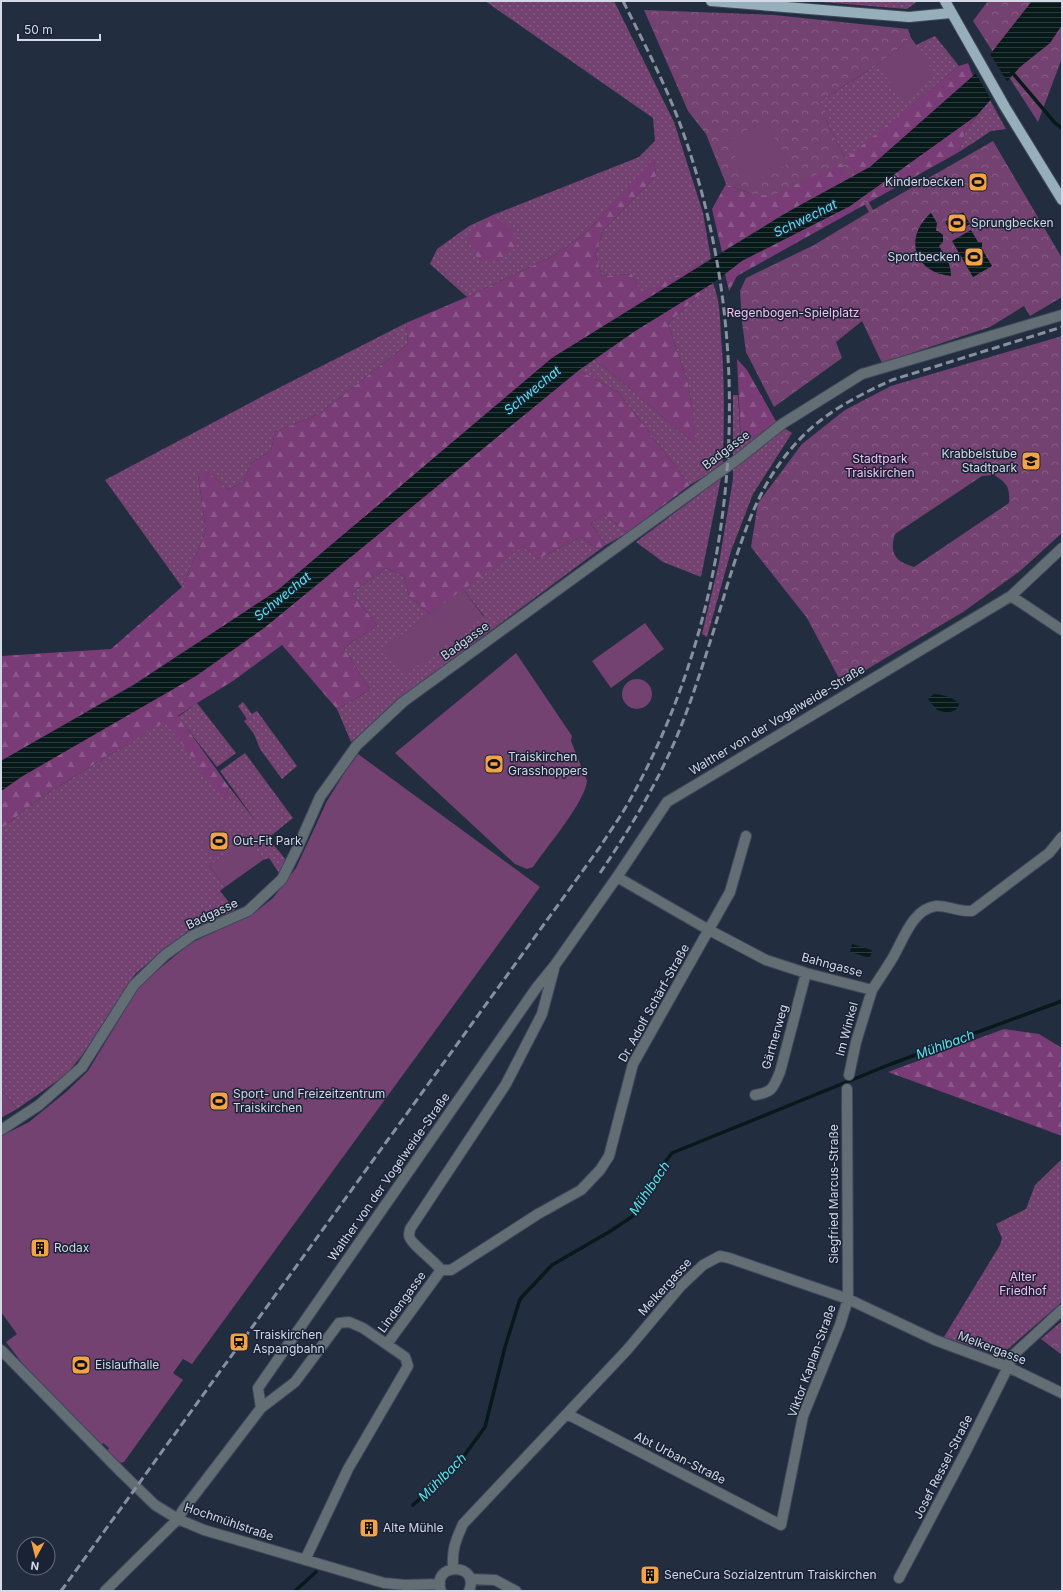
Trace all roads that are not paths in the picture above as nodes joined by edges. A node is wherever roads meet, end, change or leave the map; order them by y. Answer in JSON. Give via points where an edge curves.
{"nodes":[{"id":1,"x":711,"y":1,"type":"edge"},
{"id":2,"x":945,"y":1,"type":"edge"},
{"id":3,"x":951,"y":13,"type":"junction"},
{"id":4,"x":1062,"y":200,"type":"edge"},
{"id":5,"x":1062,"y":315,"type":"edge"},
{"id":6,"x":1062,"y":548,"type":"edge"},
{"id":7,"x":1012,"y":596,"type":"junction"},
{"id":8,"x":1062,"y":630,"type":"edge"},
{"id":9,"x":746,"y":836,"type":"dead end"},
{"id":10,"x":1062,"y":837,"type":"edge"},
{"id":11,"x":617,"y":877,"type":"junction"},
{"id":12,"x":709,"y":930,"type":"junction"},
{"id":13,"x":554,"y":965,"type":"junction"},
{"id":14,"x":806,"y":973,"type":"junction"},
{"id":15,"x":872,"y":990,"type":"junction"},
{"id":16,"x":849,"y":1075,"type":"dead end"},
{"id":17,"x":846,"y":1089,"type":"dead end"},
{"id":18,"x":755,"y":1095,"type":"dead end"},
{"id":19,"x":1,"y":1130,"type":"edge"},
{"id":20,"x":570,"y":1198,"type":"joint"},
{"id":21,"x":441,"y":1270,"type":"junction"},
{"id":22,"x":848,"y":1299,"type":"junction"},
{"id":23,"x":1062,"y":1310,"type":"edge"},
{"id":24,"x":387,"y":1344,"type":"junction"},
{"id":25,"x":1,"y":1350,"type":"edge"},
{"id":26,"x":1008,"y":1366,"type":"junction"},
{"id":27,"x":1062,"y":1393,"type":"edge"},
{"id":28,"x":261,"y":1408,"type":"junction"},
{"id":29,"x":567,"y":1414,"type":"junction"},
{"id":30,"x":178,"y":1519,"type":"junction"},
{"id":31,"x":781,"y":1525,"type":"joint"},
{"id":32,"x":305,"y":1560,"type":"junction"},
{"id":33,"x":453,"y":1569,"type":"junction"},
{"id":34,"x":899,"y":1578,"type":"dead end"},
{"id":35,"x":470,"y":1579,"type":"junction"},
{"id":36,"x":441,"y":1587,"type":"edge"},
{"id":37,"x":105,"y":1591,"type":"edge"},
{"id":38,"x":469,"y":1591,"type":"edge"},
{"id":39,"x":516,"y":1591,"type":"edge"}],
"edges":[{"from":1,"to":3,"type":"main road","via":[[909,17]]},
{"from":2,"to":3,"type":"main road"},
{"from":3,"to":4,"type":"main road"},
{"from":5,"to":19,"type":"street","name":"Badgasse","via":[[862,374],[782,424],[738,459],[403,702],[357,745],[320,797],[282,879],[248,911],[193,935],[165,955],[134,985],[82,1067],[39,1106]]},
{"from":6,"to":7,"type":"street","name":"Walther von der Vogelweide-Straße"},
{"from":7,"to":8,"type":"street"},
{"from":7,"to":11,"type":"street","name":"Walther von der Vogelweide-Straße","via":[[666,802]]},
{"from":9,"to":12,"type":"street","name":"Dr. Adolf Schärf-Straße","via":[[730,892]]},
{"from":10,"to":15,"type":"street","name":"Bahngasse","via":[[1049,853],[972,911],[962,912],[938,906],[920,912]]},
{"from":11,"to":12,"type":"street","name":"Bahngasse"},
{"from":11,"to":13,"type":"street","name":"Walther von der Vogelweide-Straße"},
{"from":12,"to":14,"type":"street","name":"Bahngasse","via":[[766,960]]},
{"from":12,"to":20,"type":"street","name":"Dr. Adolf Schärf-Straße","via":[[633,1064],[609,1156],[591,1180]]},
{"from":13,"to":21,"type":"street","name":"Walther von der Vogelweide-Straße","via":[[542,1014],[506,1084],[410,1229],[408,1236],[411,1241],[435,1261]]},
{"from":13,"to":28,"type":"street","name":"Walther von der Vogelweide-Straße","via":[[258,1388]]},
{"from":14,"to":15,"type":"street","name":"Bahngasse"},
{"from":14,"to":18,"type":"street","name":"Gärtnerweg","via":[[780,1072],[773,1088],[766,1093]]},
{"from":15,"to":16,"type":"street","name":"Im Winkel"},
{"from":17,"to":22,"type":"street","name":"Siegfried Marcus-Straße"},
{"from":20,"to":21,"type":"street","name":"Lindengasse","via":[[538,1214],[451,1270]]},
{"from":21,"to":24,"type":"street","name":"Lindengasse"},
{"from":22,"to":26,"type":"street","name":"Melkergasse","via":[[935,1340]]},
{"from":22,"to":29,"type":"street","name":"Melkergasse","via":[[720,1256],[703,1265],[680,1287]]},
{"from":22,"to":31,"type":"street","name":"Viktor Kaplan-Straße","via":[[803,1416]]},
{"from":23,"to":26,"type":"street","name":"Josef Ressel-Straße","via":[[1012,1356]]},
{"from":24,"to":28,"type":"street","via":[[356,1325],[349,1322],[339,1323],[295,1382]]},
{"from":24,"to":32,"type":"street","name":"Lindengasse","via":[[405,1357],[408,1366],[348,1469]]},
{"from":25,"to":30,"type":"street","name":"Hochmühlstraße","via":[[155,1505]]},
{"from":26,"to":27,"type":"street","name":"Melkergasse"},
{"from":26,"to":34,"type":"street","name":"Josef Ressel-Straße","via":[[964,1456]]},
{"from":28,"to":30,"type":"street"},
{"from":29,"to":31,"type":"street","name":"Abt Urban-Straße"},
{"from":29,"to":33,"type":"street","name":"Melkergasse","via":[[463,1524],[452,1553]]},
{"from":30,"to":32,"type":"street","name":"Hochmühlstraße","via":[[204,1530]]},
{"from":30,"to":37,"type":"street"},
{"from":32,"to":36,"type":"street","name":"Hochmühlstraße","via":[[384,1583]]},
{"from":33,"to":35,"type":"street","via":[[463,1571]]},
{"from":33,"to":36,"type":"street","name":"Hochmühlstraße","via":[[444,1574]]},
{"from":35,"to":38,"type":"street"},
{"from":35,"to":39,"type":"street","via":[[496,1580]]}]}
